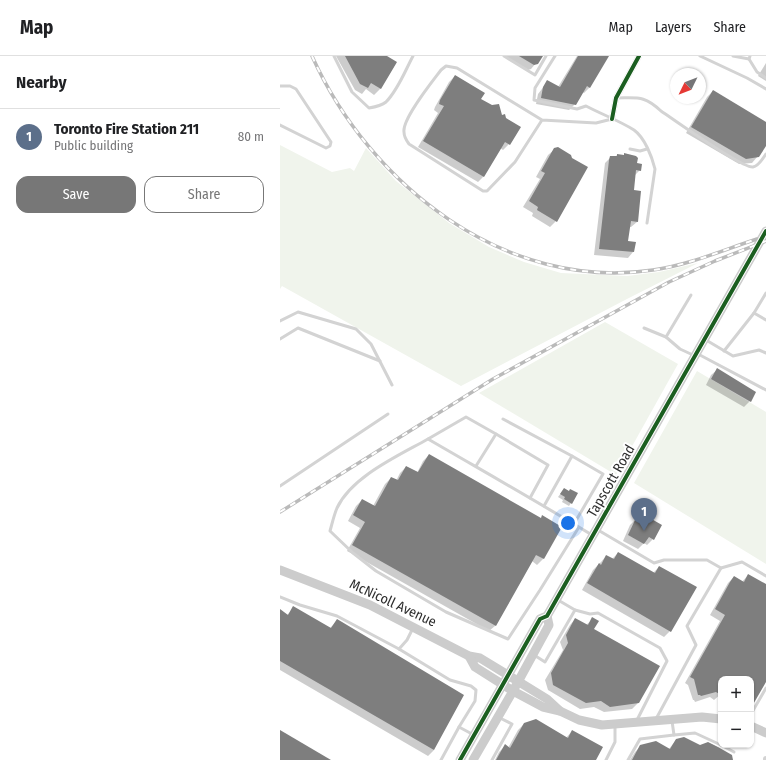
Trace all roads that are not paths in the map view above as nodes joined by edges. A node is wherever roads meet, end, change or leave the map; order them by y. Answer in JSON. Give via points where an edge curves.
{"nodes":[{"id":1,"x":334,"y":56,"type":"edge"},
{"id":2,"x":413,"y":56,"type":"edge"},
{"id":3,"x":504,"y":56,"type":"edge"},
{"id":4,"x":546,"y":56,"type":"edge"},
{"id":5,"x":555,"y":56,"type":"edge"},
{"id":6,"x":639,"y":56,"type":"edge"},
{"id":7,"x":700,"y":56,"type":"edge"},
{"id":8,"x":733,"y":56,"type":"edge"},
{"id":9,"x":750,"y":57,"type":"edge"},
{"id":10,"x":766,"y":78,"type":"edge"},
{"id":11,"x":280,"y":86,"type":"edge"},
{"id":12,"x":766,"y":89,"type":"edge"},
{"id":13,"x":616,"y":98,"type":"junction"},
{"id":14,"x":612,"y":119,"type":"junction"},
{"id":15,"x":542,"y":120,"type":"junction"},
{"id":16,"x":280,"y":125,"type":"edge"},
{"id":17,"x":647,"y":148,"type":"junction"},
{"id":18,"x":630,"y":149,"type":"dead end"},
{"id":19,"x":766,"y":154,"type":"edge"},
{"id":20,"x":647,"y":223,"type":"dead end"},
{"id":21,"x":766,"y":231,"type":"edge"},
{"id":22,"x":766,"y":293,"type":"edge"},
{"id":23,"x":691,"y":295,"type":"dead end"},
{"id":24,"x":754,"y":313,"type":"junction"},
{"id":25,"x":766,"y":320,"type":"edge"},
{"id":26,"x":280,"y":321,"type":"edge"},
{"id":27,"x":644,"y":328,"type":"dead end"},
{"id":28,"x":666,"y":337,"type":"junction"},
{"id":29,"x":280,"y":339,"type":"edge"},
{"id":30,"x":705,"y":339,"type":"junction"},
{"id":31,"x":724,"y":350,"type":"junction"},
{"id":32,"x":766,"y":353,"type":"edge"},
{"id":33,"x":696,"y":355,"type":"junction"},
{"id":34,"x":380,"y":361,"type":"junction"},
{"id":35,"x":392,"y":385,"type":"dead end"},
{"id":36,"x":766,"y":390,"type":"edge"},
{"id":37,"x":388,"y":414,"type":"dead end"},
{"id":38,"x":503,"y":419,"type":"dead end"},
{"id":39,"x":496,"y":434,"type":"junction"},
{"id":40,"x":428,"y":439,"type":"junction"},
{"id":41,"x":572,"y":456,"type":"junction"},
{"id":42,"x":476,"y":466,"type":"junction"},
{"id":43,"x":280,"y":486,"type":"edge"},
{"id":44,"x":530,"y":498,"type":"junction"},
{"id":45,"x":544,"y":506,"type":"junction"},
{"id":46,"x":574,"y":524,"type":"junction"},
{"id":47,"x":579,"y":527,"type":"junction"},
{"id":48,"x":595,"y":533,"type":"junction"},
{"id":49,"x":721,"y":568,"type":"junction"},
{"id":50,"x":280,"y":570,"type":"edge"},
{"id":51,"x":766,"y":576,"type":"edge"},
{"id":52,"x":280,"y":597,"type":"edge"},
{"id":53,"x":557,"y":600,"type":"junction"},
{"id":54,"x":575,"y":610,"type":"junction"},
{"id":55,"x":547,"y":616,"type":"junction"},
{"id":56,"x":413,"y":628,"type":"junction"},
{"id":57,"x":400,"y":649,"type":"junction"},
{"id":58,"x":533,"y":654,"type":"junction"},
{"id":59,"x":469,"y":656,"type":"junction"},
{"id":60,"x":508,"y":676,"type":"junction"},
{"id":61,"x":518,"y":682,"type":"junction"},
{"id":62,"x":503,"y":685,"type":"junction"},
{"id":63,"x":766,"y":688,"type":"edge"},
{"id":64,"x":513,"y":691,"type":"junction"},
{"id":65,"x":560,"y":711,"type":"junction"},
{"id":66,"x":752,"y":712,"type":"edge"},
{"id":67,"x":498,"y":717,"type":"junction"},
{"id":68,"x":672,"y":719,"type":"junction"},
{"id":69,"x":718,"y":719,"type":"edge"},
{"id":70,"x":655,"y":721,"type":"junction"},
{"id":71,"x":635,"y":722,"type":"junction"},
{"id":72,"x":615,"y":724,"type":"junction"},
{"id":73,"x":460,"y":727,"type":"junction"},
{"id":74,"x":754,"y":727,"type":"edge"},
{"id":75,"x":766,"y":733,"type":"edge"},
{"id":76,"x":674,"y":735,"type":"junction"},
{"id":77,"x":474,"y":736,"type":"junction"},
{"id":78,"x":718,"y":744,"type":"edge"},
{"id":79,"x":727,"y":748,"type":"edge"},
{"id":80,"x":734,"y":752,"type":"dead end"},
{"id":81,"x":441,"y":760,"type":"edge"},
{"id":82,"x":460,"y":760,"type":"edge"},
{"id":83,"x":473,"y":760,"type":"edge"},
{"id":84,"x":492,"y":760,"type":"edge"},
{"id":85,"x":606,"y":760,"type":"edge"},
{"id":86,"x":628,"y":760,"type":"edge"}],
"edges":[{"from":1,"to":2,"type":"lane","via":[[352,92],[369,108],[385,103],[396,89]]},
{"from":3,"to":4,"type":"lane","via":[[535,75]]},
{"from":5,"to":14,"type":"lane","via":[[536,88],[534,100],[578,109],[586,106]]},
{"from":6,"to":13,"type":"street"},
{"from":7,"to":12,"type":"lane"},
{"from":8,"to":9,"type":"lane"},
{"from":9,"to":10,"type":"lane","via":[[757,72]]},
{"from":11,"to":16,"type":"lane","via":[[296,89],[331,142],[330,146],[326,148]]},
{"from":13,"to":14,"type":"street"},
{"from":13,"to":19,"type":"lane","via":[[641,98],[652,102],[661,111],[746,165],[756,166]]},
{"from":14,"to":15,"type":"lane","via":[[596,123]]},
{"from":14,"to":17,"type":"lane","via":[[635,131]]},
{"from":15,"to":15,"type":"lane","via":[[457,68],[446,66],[440,70],[409,116],[404,132],[409,144],[477,189],[487,191],[515,162]]},
{"from":17,"to":18,"type":"lane","via":[[640,151]]},
{"from":17,"to":20,"type":"lane","via":[[655,169]]},
{"from":21,"to":30,"type":"street","name":"Tapscott Road"},
{"from":22,"to":24,"type":"lane"},
{"from":23,"to":28,"type":"lane"},
{"from":24,"to":25,"type":"lane"},
{"from":24,"to":31,"type":"lane"},
{"from":26,"to":34,"type":"lane","via":[[298,312],[356,329],[372,344]]},
{"from":27,"to":28,"type":"lane"},
{"from":28,"to":33,"type":"lane","via":[[680,349]]},
{"from":29,"to":34,"type":"lane","via":[[298,328]]},
{"from":30,"to":31,"type":"lane"},
{"from":30,"to":33,"type":"street","name":"Tapscott Road"},
{"from":31,"to":32,"type":"lane","via":[[733,356],[759,350]]},
{"from":33,"to":36,"type":"lane"},
{"from":33,"to":48,"type":"street","name":"Tapscott Road"},
{"from":34,"to":35,"type":"lane"},
{"from":37,"to":43,"type":"lane"},
{"from":38,"to":41,"type":"lane"},
{"from":39,"to":40,"type":"lane","via":[[466,418]]},
{"from":39,"to":42,"type":"lane"},
{"from":39,"to":44,"type":"lane","via":[[548,465]]},
{"from":40,"to":42,"type":"lane"},
{"from":40,"to":47,"type":"lane","via":[[376,468],[357,483],[338,507],[330,531],[376,571],[446,612],[508,639]]},
{"from":41,"to":45,"type":"lane"},
{"from":41,"to":46,"type":"lane","via":[[603,474]]},
{"from":42,"to":44,"type":"lane"},
{"from":44,"to":45,"type":"lane"},
{"from":45,"to":46,"type":"lane"},
{"from":46,"to":47,"type":"lane"},
{"from":47,"to":48,"type":"lane"},
{"from":48,"to":49,"type":"lane","via":[[654,563],[664,560],[707,560]]},
{"from":48,"to":53,"type":"street","name":"Tapscott Road"},
{"from":49,"to":51,"type":"lane","via":[[742,562]]},
{"from":49,"to":70,"type":"lane","via":[[687,626],[696,645]]},
{"from":50,"to":56,"type":"street","name":"McNicoll Avenue","via":[[370,605]]},
{"from":52,"to":57,"type":"lane","via":[[337,616]]},
{"from":53,"to":54,"type":"lane"},
{"from":53,"to":55,"type":"street","name":"Tapscott Road"},
{"from":54,"to":58,"type":"lane","via":[[545,662]]},
{"from":54,"to":71,"type":"lane","via":[[590,614],[598,613],[660,648],[667,661]]},
{"from":55,"to":58,"type":"street","name":"Tapscott Road","via":[[549,625]]},
{"from":55,"to":60,"type":"street","name":"Tapscott Road","via":[[540,620]]},
{"from":56,"to":57,"type":"lane"},
{"from":56,"to":59,"type":"street","name":"McNicoll Avenue"},
{"from":57,"to":73,"type":"lane","via":[[450,680],[476,690],[475,701]]},
{"from":58,"to":61,"type":"street","name":"Tapscott Road"},
{"from":59,"to":60,"type":"street","name":"McNicoll Avenue","via":[[480,658]]},
{"from":59,"to":62,"type":"street","name":"McNicoll Avenue","via":[[476,667]]},
{"from":60,"to":61,"type":"street","name":"McNicoll Avenue"},
{"from":60,"to":62,"type":"street","name":"Tapscott Road"},
{"from":61,"to":64,"type":"street","name":"Tapscott Road"},
{"from":61,"to":65,"type":"street","name":"McNicoll Avenue","via":[[547,699]]},
{"from":62,"to":64,"type":"street","name":"McNicoll Avenue"},
{"from":62,"to":77,"type":"street","name":"Tapscott Road"},
{"from":63,"to":66,"type":"lane"},
{"from":64,"to":65,"type":"street","name":"McNicoll Avenue","via":[[543,707]]},
{"from":64,"to":67,"type":"street","name":"Tapscott Road"},
{"from":65,"to":72,"type":"street","name":"McNicoll Avenue","via":[[579,720],[602,725]]},
{"from":67,"to":83,"type":"street","name":"Tapscott Road"},
{"from":67,"to":84,"type":"lane","via":[[512,724]]},
{"from":68,"to":69,"type":"street","name":"McNicoll Avenue"},
{"from":68,"to":70,"type":"street","name":"McNicoll Avenue"},
{"from":68,"to":76,"type":"lane"},
{"from":70,"to":71,"type":"street","name":"McNicoll Avenue"},
{"from":71,"to":72,"type":"street","name":"McNicoll Avenue"},
{"from":72,"to":85,"type":"lane","via":[[614,742]]},
{"from":73,"to":77,"type":"lane"},
{"from":73,"to":81,"type":"lane"},
{"from":74,"to":75,"type":"street"},
{"from":76,"to":78,"type":"lane","via":[[695,733]]},
{"from":76,"to":86,"type":"lane","via":[[640,739]]},
{"from":77,"to":82,"type":"street","name":"Tapscott Road"},
{"from":79,"to":80,"type":"lane"}]}
